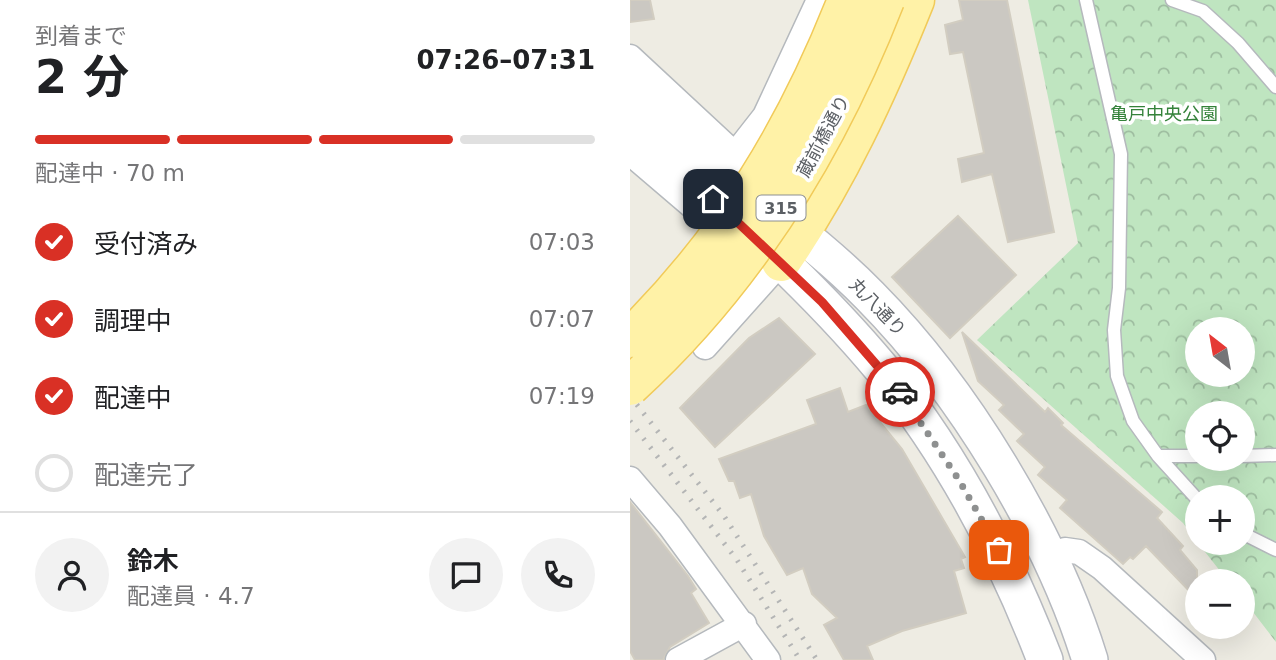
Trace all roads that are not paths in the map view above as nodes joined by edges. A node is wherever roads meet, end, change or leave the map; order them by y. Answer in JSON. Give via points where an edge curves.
{"nodes":[{"id":1,"x":819,"y":0,"type":"edge"},
{"id":2,"x":847,"y":0,"type":"edge"},
{"id":3,"x":885,"y":0,"type":"edge"},
{"id":4,"x":915,"y":0,"type":"edge"},
{"id":5,"x":1172,"y":0,"type":"edge"},
{"id":6,"x":1090,"y":1,"type":"edge"},
{"id":7,"x":1202,"y":5,"type":"edge"},
{"id":8,"x":630,"y":57,"type":"edge"},
{"id":9,"x":1276,"y":87,"type":"edge"},
{"id":10,"x":630,"y":88,"type":"edge"},
{"id":11,"x":630,"y":124,"type":"edge"},
{"id":12,"x":630,"y":153,"type":"edge"},
{"id":13,"x":726,"y":176,"type":"junction"},
{"id":14,"x":790,"y":248,"type":"junction"},
{"id":15,"x":630,"y":338,"type":"edge"},
{"id":16,"x":705,"y":347,"type":"dead end"},
{"id":17,"x":630,"y":386,"type":"edge"},
{"id":18,"x":1276,"y":455,"type":"edge"},
{"id":19,"x":1158,"y":456,"type":"junction"},
{"id":20,"x":1185,"y":456,"type":"edge"},
{"id":21,"x":1255,"y":456,"type":"edge"},
{"id":22,"x":630,"y":479,"type":"edge"},
{"id":23,"x":1185,"y":486,"type":"edge"},
{"id":24,"x":1024,"y":509,"type":"junction"},
{"id":25,"x":987,"y":528,"type":"junction"},
{"id":26,"x":1255,"y":540,"type":"edge"},
{"id":27,"x":1276,"y":550,"type":"edge"},
{"id":28,"x":1049,"y":556,"type":"junction"},
{"id":29,"x":744,"y":624,"type":"junction"},
{"id":30,"x":678,"y":660,"type":"edge"},
{"id":31,"x":768,"y":660,"type":"edge"},
{"id":32,"x":1045,"y":660,"type":"edge"},
{"id":33,"x":1090,"y":660,"type":"edge"},
{"id":34,"x":1203,"y":660,"type":"edge"}],
"edges":[{"from":1,"to":13,"type":"street","via":[[765,116]]},
{"from":2,"to":15,"type":"main road","name":"蔵前橋通り","number":"315","bridge":true,"via":[[807,96],[779,148],[716,242]]},
{"from":3,"to":17,"type":"main road","name":"蔵前橋通り","number":"315","bridge":true,"via":[[853,79],[789,197],[715,296]]},
{"from":4,"to":14,"type":"main road","via":[[858,131]]},
{"from":5,"to":7,"type":"lane"},
{"from":6,"to":19,"type":"lane","via":[[1121,154],[1114,330],[1118,376],[1133,421]]},
{"from":7,"to":9,"type":"lane"},
{"from":8,"to":13,"type":"street"},
{"from":10,"to":13,"type":"main road","name":"丸八通り"},
{"from":11,"to":13,"type":"main road","name":"丸八通り"},
{"from":12,"to":14,"type":"street","via":[[736,244]]},
{"from":13,"to":14,"type":"main road","name":"丸八通り"},
{"from":14,"to":16,"type":"street"},
{"from":14,"to":24,"type":"main road","name":"丸八通り","via":[[870,295],[903,331],[945,385]]},
{"from":14,"to":25,"type":"main road","name":"丸八通り","via":[[883,370]]},
{"from":18,"to":21,"type":"lane"},
{"from":19,"to":20,"type":"lane"},
{"from":19,"to":23,"type":"lane"},
{"from":22,"to":29,"type":"street"},
{"from":24,"to":25,"type":"main road"},
{"from":24,"to":28,"type":"main road","name":"丸八通り"},
{"from":25,"to":32,"type":"main road","name":"丸八通り"},
{"from":26,"to":27,"type":"lane"},
{"from":28,"to":33,"type":"main road","name":"丸八通り"},
{"from":28,"to":34,"type":"street","via":[[1065,550],[1079,552]]},
{"from":29,"to":30,"type":"street"},
{"from":29,"to":31,"type":"street"}]}
